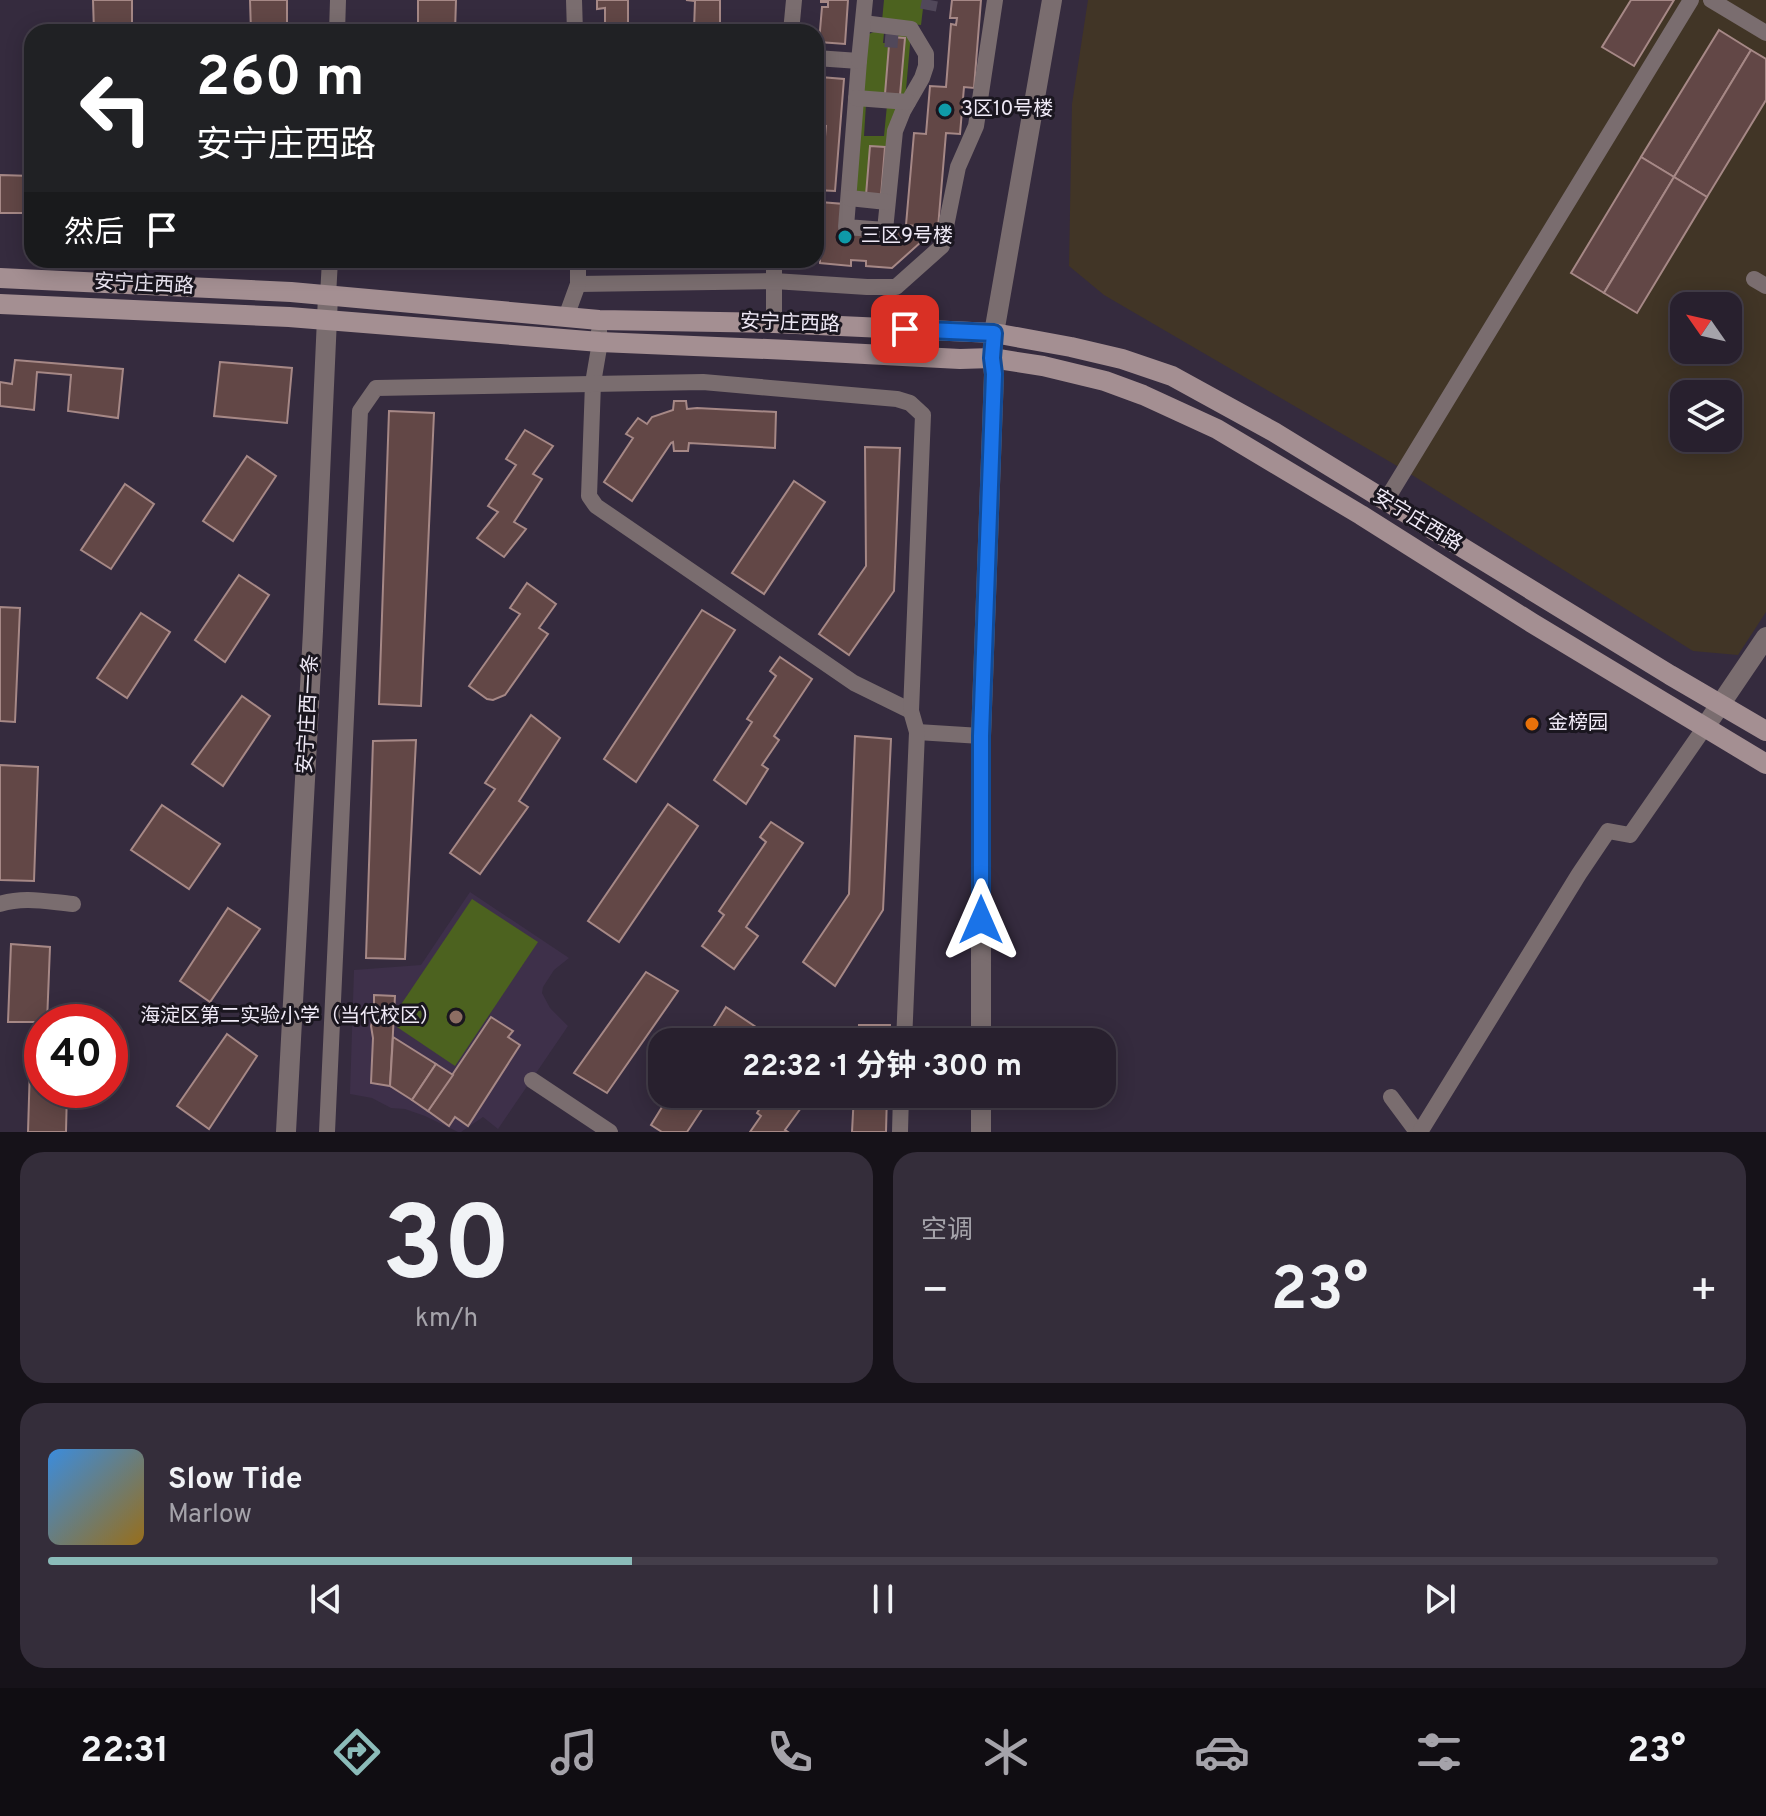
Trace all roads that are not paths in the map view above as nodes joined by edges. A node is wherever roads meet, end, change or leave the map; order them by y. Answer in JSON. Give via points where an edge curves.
{"nodes":[{"id":1,"x":338,"y":0,"type":"edge"},
{"id":2,"x":574,"y":0,"type":"edge"},
{"id":3,"x":794,"y":0,"type":"edge"},
{"id":4,"x":865,"y":0,"type":"edge"},
{"id":5,"x":995,"y":0,"type":"edge"},
{"id":6,"x":1052,"y":0,"type":"edge"},
{"id":7,"x":1691,"y":0,"type":"edge"},
{"id":8,"x":1711,"y":0,"type":"edge"},
{"id":9,"x":863,"y":23,"type":"junction"},
{"id":10,"x":337,"y":24,"type":"edge"},
{"id":11,"x":575,"y":24,"type":"edge"},
{"id":12,"x":792,"y":24,"type":"edge"},
{"id":13,"x":1766,"y":33,"type":"edge"},
{"id":14,"x":824,"y":59,"type":"edge"},
{"id":15,"x":859,"y":61,"type":"junction"},
{"id":16,"x":856,"y":98,"type":"junction"},
{"id":17,"x":908,"y":102,"type":"junction"},
{"id":18,"x":849,"y":198,"type":"junction"},
{"id":19,"x":887,"y":202,"type":"junction"},
{"id":20,"x":330,"y":268,"type":"edge"},
{"id":21,"x":578,"y":268,"type":"edge"},
{"id":22,"x":774,"y":268,"type":"edge"},
{"id":23,"x":0,"y":278,"type":"edge"},
{"id":24,"x":774,"y":281,"type":"junction"},
{"id":25,"x":578,"y":284,"type":"junction"},
{"id":26,"x":328,"y":296,"type":"junction"},
{"id":27,"x":0,"y":304,"type":"edge"},
{"id":28,"x":566,"y":317,"type":"junction"},
{"id":29,"x":328,"y":320,"type":"junction"},
{"id":30,"x":599,"y":320,"type":"junction"},
{"id":31,"x":774,"y":323,"type":"junction"},
{"id":32,"x":994,"y":333,"type":"junction"},
{"id":33,"x":600,"y":342,"type":"junction"},
{"id":34,"x":992,"y":358,"type":"junction"},
{"id":35,"x":593,"y":383,"type":"junction"},
{"id":36,"x":1385,"y":502,"type":"junction"},
{"id":37,"x":1766,"y":637,"type":"edge"},
{"id":38,"x":1720,"y":703,"type":"junction"},
{"id":39,"x":911,"y":711,"type":"junction"},
{"id":40,"x":1705,"y":727,"type":"junction"},
{"id":41,"x":1766,"y":731,"type":"edge"},
{"id":42,"x":917,"y":732,"type":"junction"},
{"id":43,"x":981,"y":736,"type":"junction"},
{"id":44,"x":1766,"y":764,"type":"edge"},
{"id":45,"x":0,"y":904,"type":"edge"},
{"id":46,"x":73,"y":904,"type":"dead end"},
{"id":47,"x":905,"y":1028,"type":"edge"},
{"id":48,"x":981,"y":1028,"type":"edge"},
{"id":49,"x":532,"y":1080,"type":"dead end"},
{"id":50,"x":1391,"y":1097,"type":"dead end"},
{"id":51,"x":901,"y":1108,"type":"edge"},
{"id":52,"x":981,"y":1108,"type":"edge"},
{"id":53,"x":286,"y":1132,"type":"edge"},
{"id":54,"x":327,"y":1132,"type":"edge"},
{"id":55,"x":610,"y":1132,"type":"edge"},
{"id":56,"x":900,"y":1132,"type":"edge"},
{"id":57,"x":981,"y":1132,"type":"edge"},
{"id":58,"x":1418,"y":1132,"type":"edge"}],
"edges":[{"from":1,"to":10,"type":"street"},
{"from":2,"to":11,"type":"street"},
{"from":3,"to":12,"type":"street"},
{"from":4,"to":9,"type":"street"},
{"from":5,"to":24,"type":"street","via":[[976,126],[958,167],[942,246],[896,287]]},
{"from":6,"to":32,"type":"street"},
{"from":7,"to":36,"type":"street"},
{"from":8,"to":13,"type":"street"},
{"from":9,"to":15,"type":"street"},
{"from":9,"to":17,"type":"street","via":[[886,33],[911,29],[926,54],[922,78]]},
{"from":14,"to":15,"type":"street"},
{"from":15,"to":16,"type":"street"},
{"from":16,"to":17,"type":"street"},
{"from":16,"to":18,"type":"street"},
{"from":17,"to":19,"type":"street","via":[[895,131]]},
{"from":18,"to":19,"type":"street"},
{"from":18,"to":19,"type":"street","via":[[846,227],[885,230]]},
{"from":20,"to":26,"type":"street"},
{"from":21,"to":25,"type":"street"},
{"from":22,"to":24,"type":"street"},
{"from":23,"to":26,"type":"main road","name":"安宁庄西路"},
{"from":24,"to":25,"type":"street"},
{"from":24,"to":31,"type":"street"},
{"from":25,"to":28,"type":"street"},
{"from":26,"to":28,"type":"main road","name":"安宁庄西路"},
{"from":26,"to":29,"type":"street","name":"安宁庄西一条"},
{"from":27,"to":29,"type":"main road","name":"安宁庄西路"},
{"from":28,"to":30,"type":"main road","name":"安宁庄西路"},
{"from":29,"to":33,"type":"main road","name":"安宁庄西路"},
{"from":29,"to":53,"type":"street","name":"安宁庄西一条"},
{"from":30,"to":31,"type":"main road","name":"安宁庄西路"},
{"from":30,"to":33,"type":"street"},
{"from":31,"to":32,"type":"main road","name":"安宁庄西路"},
{"from":32,"to":34,"type":"street"},
{"from":32,"to":36,"type":"main road","name":"安宁庄西路","via":[[1122,359],[1172,376]]},
{"from":33,"to":34,"type":"main road","name":"安宁庄西路"},
{"from":33,"to":35,"type":"street"},
{"from":34,"to":40,"type":"main road","name":"安宁庄西路","via":[[1105,381],[1217,429]]},
{"from":34,"to":43,"type":"street"},
{"from":35,"to":39,"type":"street","via":[[589,496],[596,506],[854,683]]},
{"from":35,"to":39,"type":"street","via":[[703,382],[897,399],[923,415]]},
{"from":35,"to":54,"type":"street","via":[[376,388],[360,411]]},
{"from":36,"to":38,"type":"main road","name":"安宁庄西路"},
{"from":37,"to":38,"type":"street"},
{"from":38,"to":40,"type":"street"},
{"from":38,"to":41,"type":"main road","name":"安宁庄西路"},
{"from":39,"to":42,"type":"street"},
{"from":40,"to":44,"type":"main road","name":"安宁庄西路"},
{"from":40,"to":58,"type":"street","via":[[1630,835],[1608,831]]},
{"from":42,"to":43,"type":"street"},
{"from":42,"to":47,"type":"street"},
{"from":43,"to":48,"type":"street"},
{"from":45,"to":46,"type":"street"},
{"from":49,"to":55,"type":"street"},
{"from":50,"to":58,"type":"street"},
{"from":51,"to":56,"type":"street"},
{"from":52,"to":57,"type":"street"}]}
